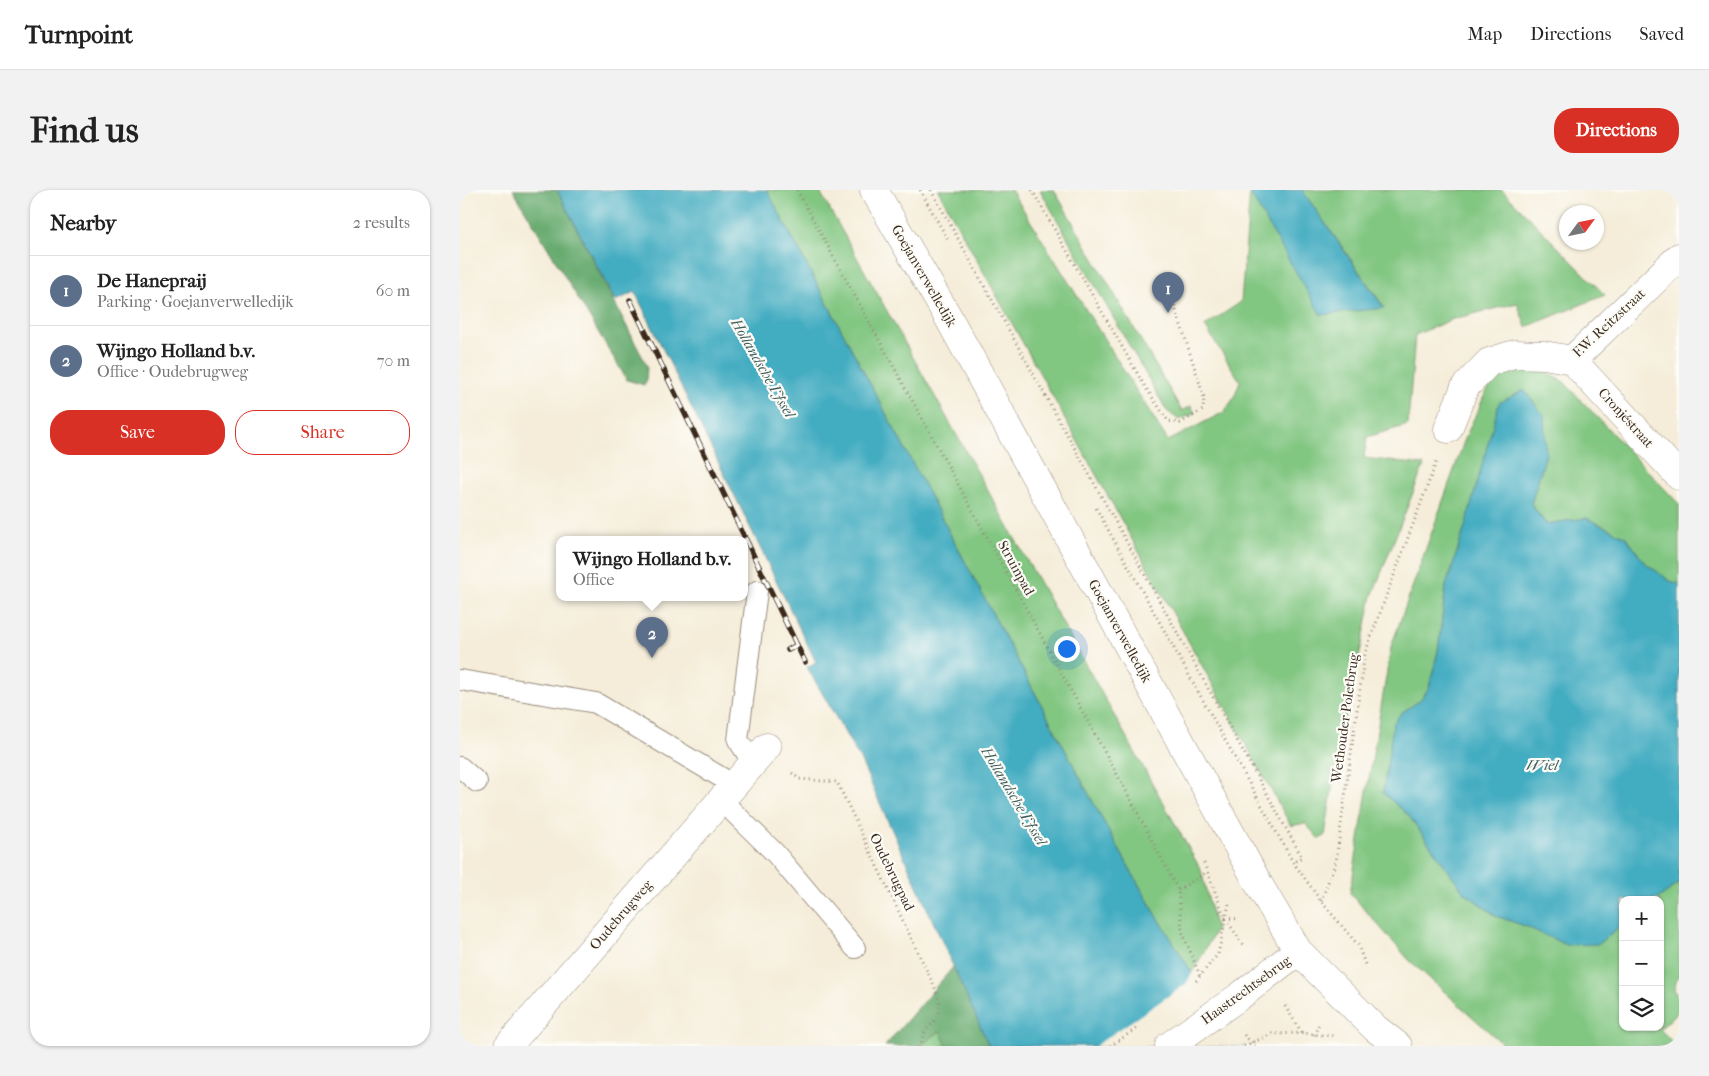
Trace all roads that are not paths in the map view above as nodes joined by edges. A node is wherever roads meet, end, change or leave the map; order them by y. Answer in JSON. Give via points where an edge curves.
{"nodes":[{"id":1,"x":874,"y":190,"type":"edge"},
{"id":2,"x":1679,"y":257,"type":"edge"},
{"id":3,"x":1572,"y":360,"type":"junction"},
{"id":4,"x":1448,"y":429,"type":"road end"},
{"id":5,"x":1679,"y":476,"type":"edge"},
{"id":6,"x":757,"y":591,"type":"dead end"},
{"id":7,"x":460,"y":680,"type":"edge"},
{"id":8,"x":760,"y":755,"type":"joint"},
{"id":9,"x":460,"y":767,"type":"edge"},
{"id":10,"x":477,"y":782,"type":"dead end"},
{"id":11,"x":728,"y":792,"type":"junction"},
{"id":12,"x":855,"y":948,"type":"dead end"},
{"id":13,"x":1298,"y":951,"type":"junction"},
{"id":14,"x":508,"y":1046,"type":"edge"},
{"id":15,"x":1169,"y":1046,"type":"edge"},
{"id":16,"x":1398,"y":1046,"type":"edge"}],
"edges":[{"from":1,"to":13,"type":"main road","name":"Goejanverwelledijk","via":[[947,315]]},
{"from":2,"to":3,"type":"main road","name":"F.W. Reitzstraat"},
{"from":3,"to":4,"type":"main road","name":"F.W. Reitzstraat","via":[[1514,354],[1489,362],[1465,387]]},
{"from":3,"to":5,"type":"main road","name":"Cronjéstraat"},
{"from":6,"to":8,"type":"lane","via":[[738,740]]},
{"from":7,"to":11,"type":"lane","via":[[596,703]]},
{"from":8,"to":11,"type":"main road","name":"Oudebrugweg"},
{"from":9,"to":10,"type":"lane"},
{"from":11,"to":12,"type":"lane"},
{"from":11,"to":14,"type":"main road","name":"Oudebrugweg"},
{"from":13,"to":15,"type":"main road","name":"Haastrechtsebrug"},
{"from":13,"to":16,"type":"main road","name":"Goejanverwelledijk","via":[[1375,1028]]}]}
